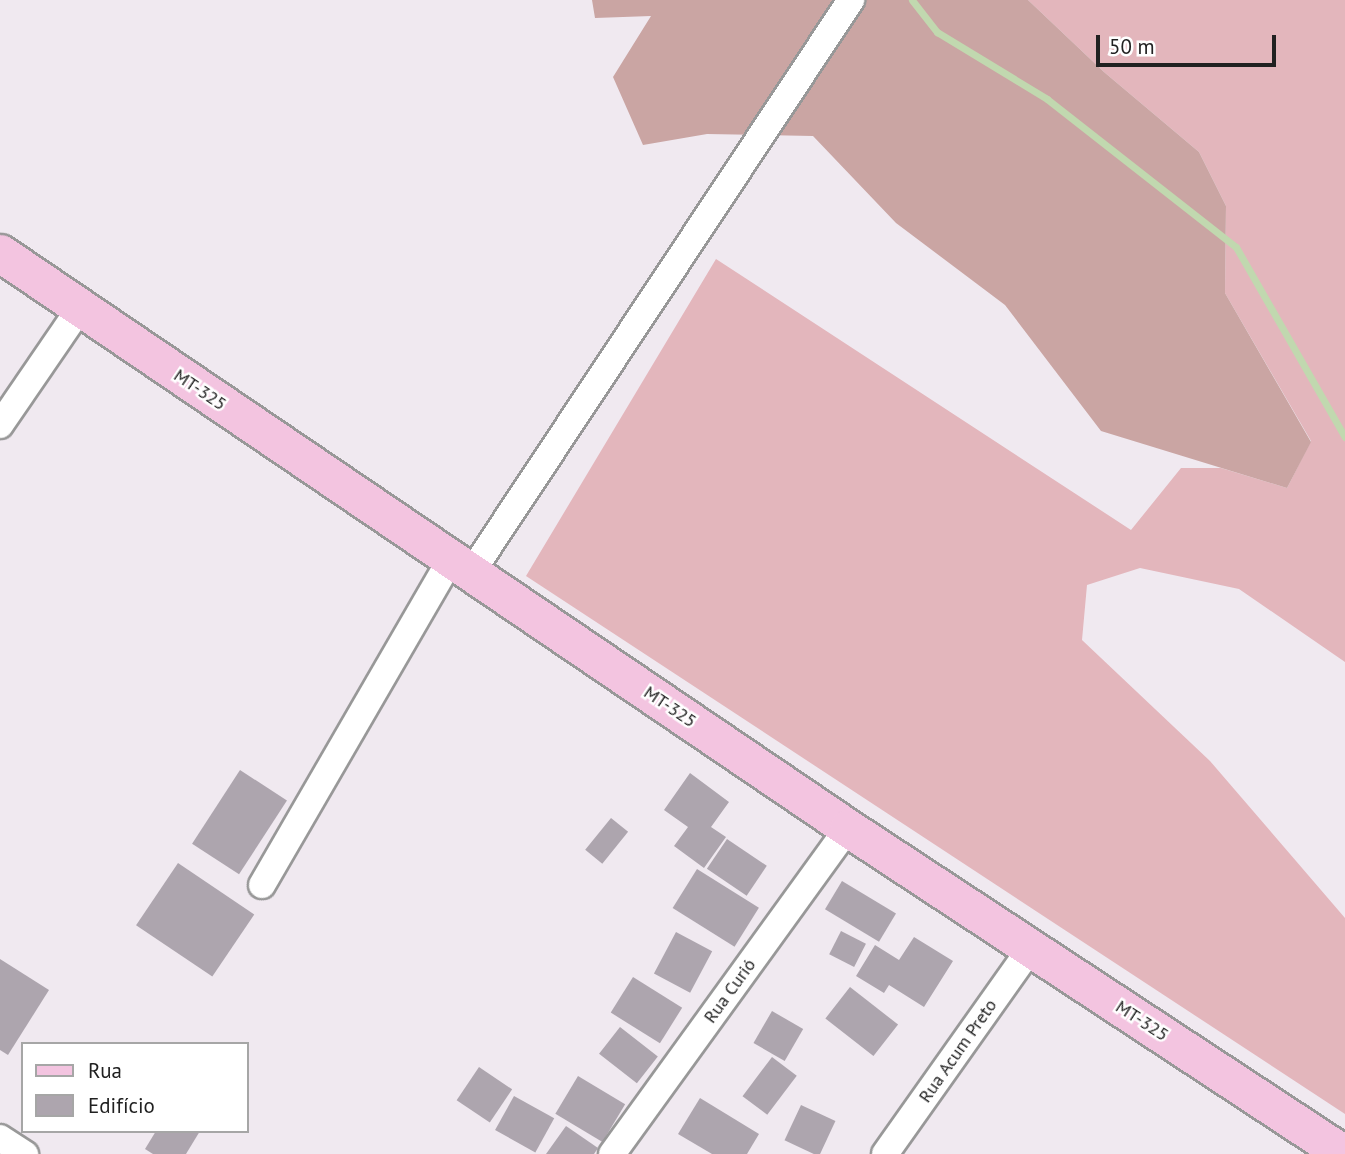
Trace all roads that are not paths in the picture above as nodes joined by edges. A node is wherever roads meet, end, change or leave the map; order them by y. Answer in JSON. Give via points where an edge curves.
{"nodes":[{"id":1,"x":851,"y":0,"type":"edge"},
{"id":2,"x":0,"y":253,"type":"edge"},
{"id":3,"x":80,"y":308,"type":"junction"},
{"id":4,"x":0,"y":425,"type":"edge"},
{"id":5,"x":461,"y":566,"type":"junction"},
{"id":6,"x":848,"y":828,"type":"junction"},
{"id":7,"x":262,"y":885,"type":"dead end"},
{"id":8,"x":1031,"y":948,"type":"junction"},
{"id":9,"x":0,"y":1138,"type":"edge"},
{"id":10,"x":25,"y":1154,"type":"edge"},
{"id":11,"x":612,"y":1154,"type":"edge"},
{"id":12,"x":885,"y":1154,"type":"edge"},
{"id":13,"x":1344,"y":1154,"type":"edge"}],
"edges":[{"from":1,"to":5,"type":"street"},
{"from":2,"to":3,"type":"main road","name":"MT-325"},
{"from":3,"to":4,"type":"street"},
{"from":3,"to":5,"type":"main road","name":"MT-325"},
{"from":5,"to":6,"type":"main road","name":"MT-325"},
{"from":5,"to":7,"type":"street"},
{"from":6,"to":8,"type":"main road","name":"MT-325"},
{"from":6,"to":11,"type":"street","name":"Rua Curió"},
{"from":8,"to":12,"type":"street","name":"Rua Acum Preto"},
{"from":8,"to":13,"type":"main road","name":"MT-325"},
{"from":9,"to":10,"type":"street"}]}
